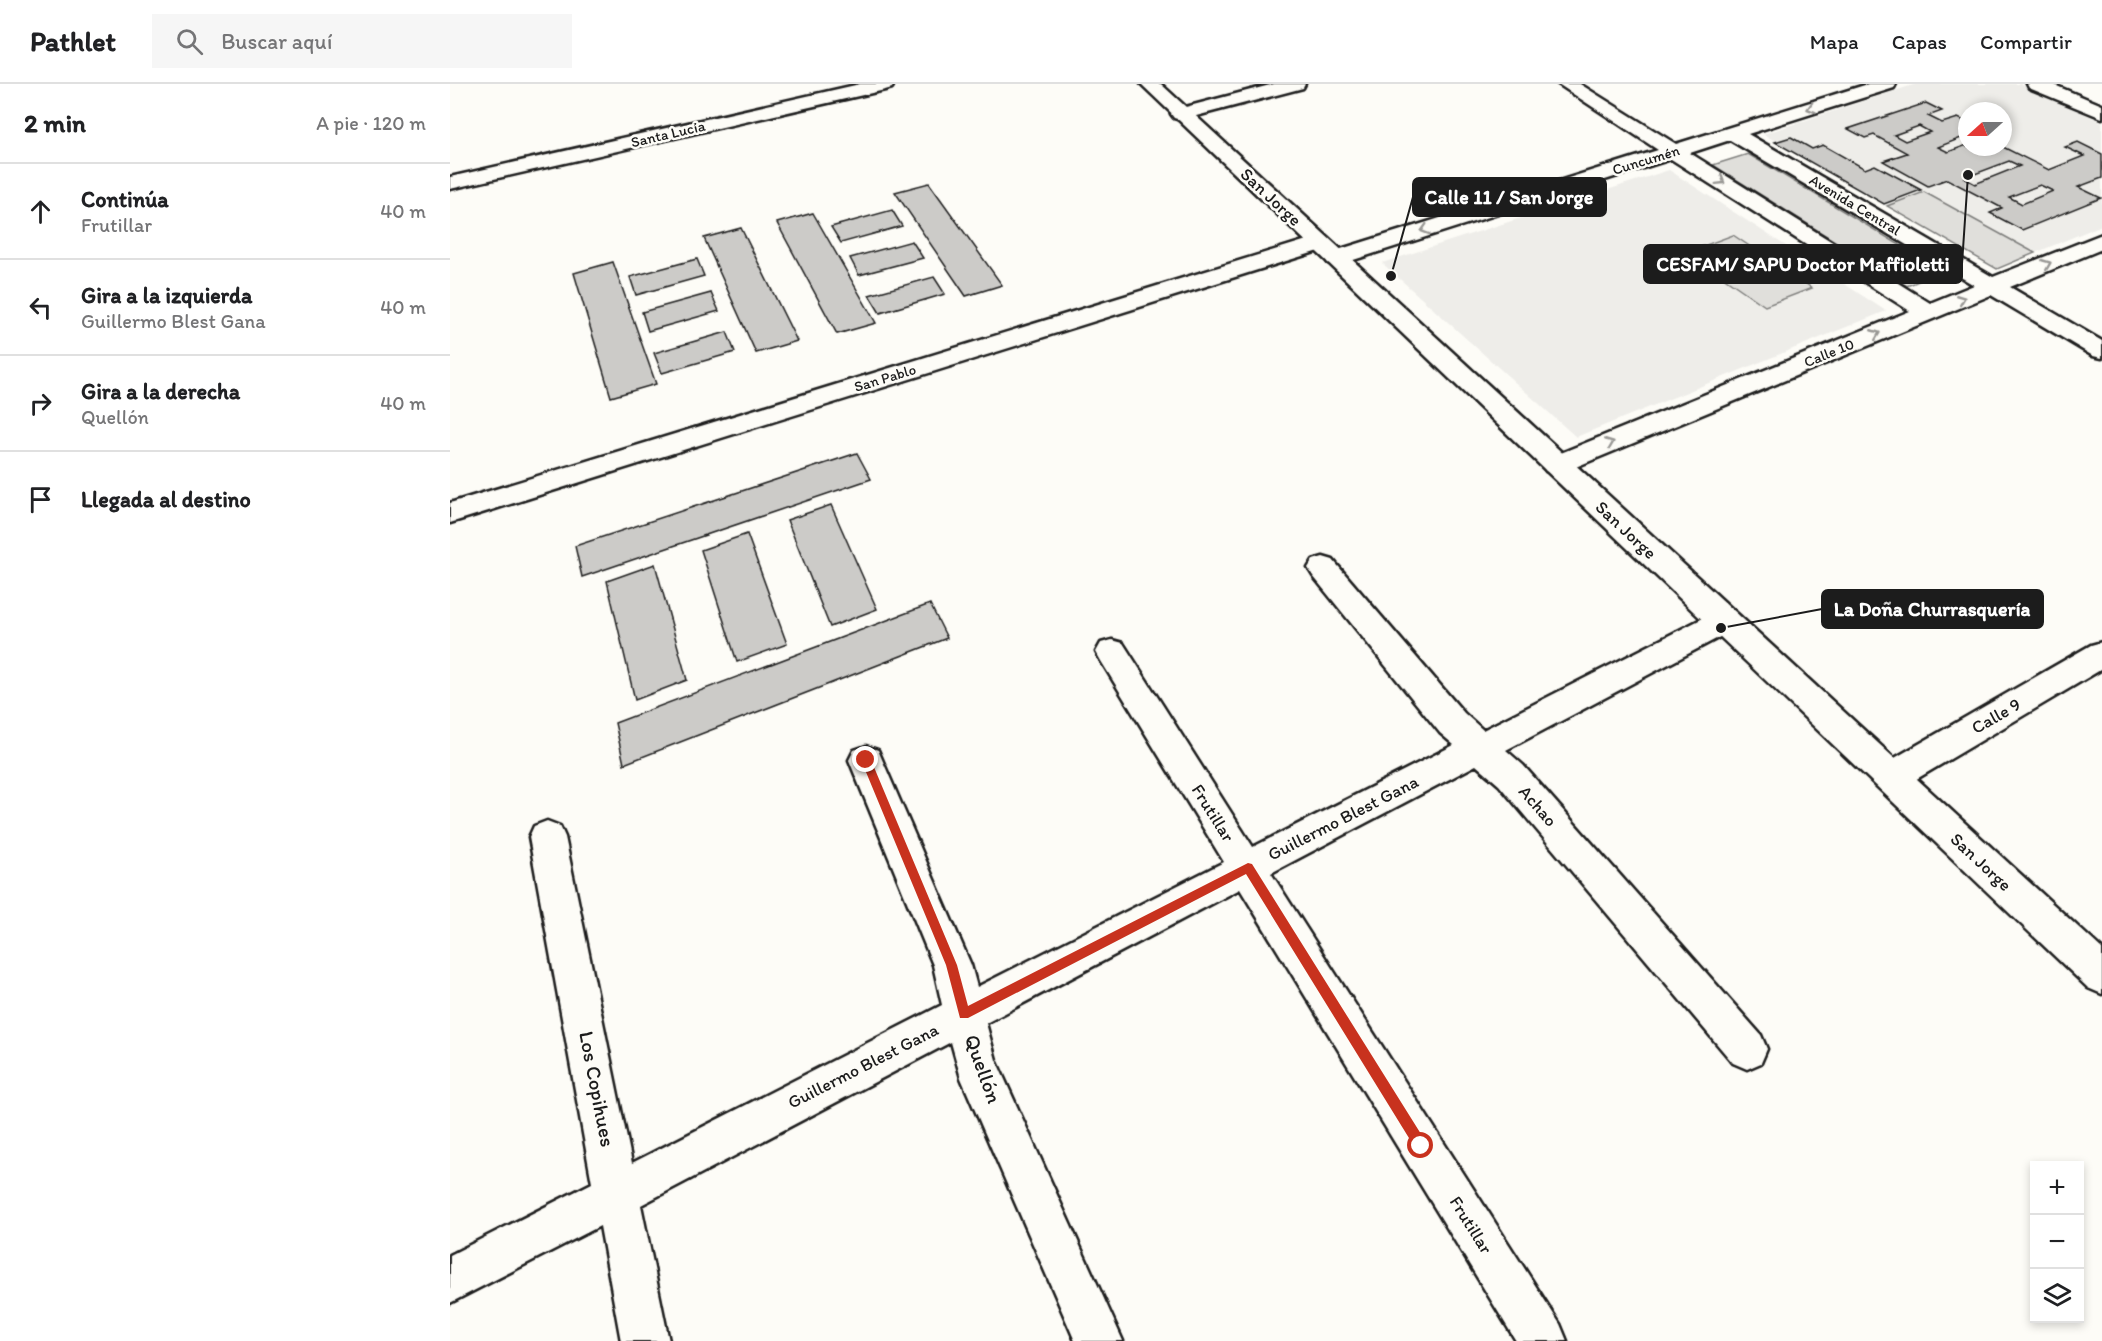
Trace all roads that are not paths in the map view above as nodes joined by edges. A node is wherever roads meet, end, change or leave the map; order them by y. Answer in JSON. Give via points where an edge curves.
{"nodes":[{"id":1,"x":885,"y":84,"type":"edge"},
{"id":2,"x":1150,"y":84,"type":"edge"},
{"id":3,"x":1296,"y":84,"type":"edge"},
{"id":4,"x":1567,"y":84,"type":"edge"},
{"id":5,"x":1887,"y":84,"type":"edge"},
{"id":6,"x":2036,"y":84,"type":"edge"},
{"id":7,"x":2099,"y":107,"type":"edge"},
{"id":8,"x":1181,"y":114,"type":"junction"},
{"id":9,"x":1732,"y":133,"type":"junction"},
{"id":10,"x":1674,"y":152,"type":"junction"},
{"id":11,"x":450,"y":183,"type":"edge"},
{"id":12,"x":2102,"y":241,"type":"edge"},
{"id":13,"x":1328,"y":250,"type":"junction"},
{"id":14,"x":1993,"y":286,"type":"junction"},
{"id":15,"x":1929,"y":312,"type":"junction"},
{"id":16,"x":2102,"y":351,"type":"edge"},
{"id":17,"x":1556,"y":465,"type":"junction"},
{"id":18,"x":450,"y":513,"type":"edge"},
{"id":19,"x":1323,"y":568,"type":"dead end"},
{"id":20,"x":1724,"y":621,"type":"junction"},
{"id":21,"x":1112,"y":652,"type":"dead end"},
{"id":22,"x":2102,"y":654,"type":"edge"},
{"id":23,"x":1480,"y":747,"type":"junction"},
{"id":24,"x":866,"y":760,"type":"dead end"},
{"id":25,"x":1891,"y":777,"type":"junction"},
{"id":26,"x":547,"y":837,"type":"dead end"},
{"id":27,"x":1248,"y":868,"type":"junction"},
{"id":28,"x":2102,"y":975,"type":"edge"},
{"id":29,"x":964,"y":1014,"type":"junction"},
{"id":30,"x":1747,"y":1049,"type":"dead end"},
{"id":31,"x":617,"y":1194,"type":"junction"},
{"id":32,"x":450,"y":1280,"type":"edge"},
{"id":33,"x":645,"y":1341,"type":"edge"},
{"id":34,"x":1099,"y":1341,"type":"edge"},
{"id":35,"x":1543,"y":1341,"type":"edge"}],
"edges":[{"from":1,"to":11,"type":"street","name":"Santa Lucía"},
{"from":2,"to":8,"type":"street","name":"San Jorge"},
{"from":3,"to":8,"type":"street"},
{"from":4,"to":10,"type":"street"},
{"from":5,"to":9,"type":"street","name":"Cuncumén","one_way":true},
{"from":6,"to":7,"type":"street"},
{"from":8,"to":13,"type":"street","name":"San Jorge"},
{"from":9,"to":10,"type":"street","name":"Cuncumén"},
{"from":9,"to":14,"type":"street","name":"Avenida Central"},
{"from":10,"to":13,"type":"street","name":"Cuncumén","one_way":true},
{"from":10,"to":15,"type":"street","one_way":true},
{"from":14,"to":12,"type":"street","name":"Calle 10","one_way":true},
{"from":13,"to":17,"type":"street","name":"San Jorge"},
{"from":13,"to":18,"type":"street","name":"San Pablo"},
{"from":15,"to":14,"type":"street","name":"Calle 10","one_way":true},
{"from":14,"to":16,"type":"street","name":"Avenida Central"},
{"from":17,"to":15,"type":"street","name":"Calle 10","one_way":true},
{"from":17,"to":20,"type":"street","name":"San Jorge"},
{"from":19,"to":23,"type":"street","name":"Achao","via":[[1452,723]]},
{"from":20,"to":23,"type":"street","name":"Guillermo Blest Gana"},
{"from":20,"to":25,"type":"street","name":"San Jorge"},
{"from":21,"to":27,"type":"street","name":"Frutillar"},
{"from":22,"to":25,"type":"street","name":"Calle 9"},
{"from":23,"to":27,"type":"street","name":"Guillermo Blest Gana"},
{"from":23,"to":30,"type":"street","name":"Achao","via":[[1511,775]]},
{"from":24,"to":29,"type":"street","name":"Quellón","via":[[952,965]]},
{"from":25,"to":28,"type":"street","name":"San Jorge"},
{"from":26,"to":31,"type":"street","name":"Los Copihues"},
{"from":27,"to":29,"type":"street","name":"Guillermo Blest Gana"},
{"from":27,"to":35,"type":"street","name":"Frutillar"},
{"from":29,"to":31,"type":"street","name":"Guillermo Blest Gana"},
{"from":29,"to":34,"type":"street","name":"Quellón","via":[[976,1063]]},
{"from":31,"to":32,"type":"street","name":"Guillermo Blest Gana"},
{"from":31,"to":33,"type":"street","name":"Los Copihues"}]}
